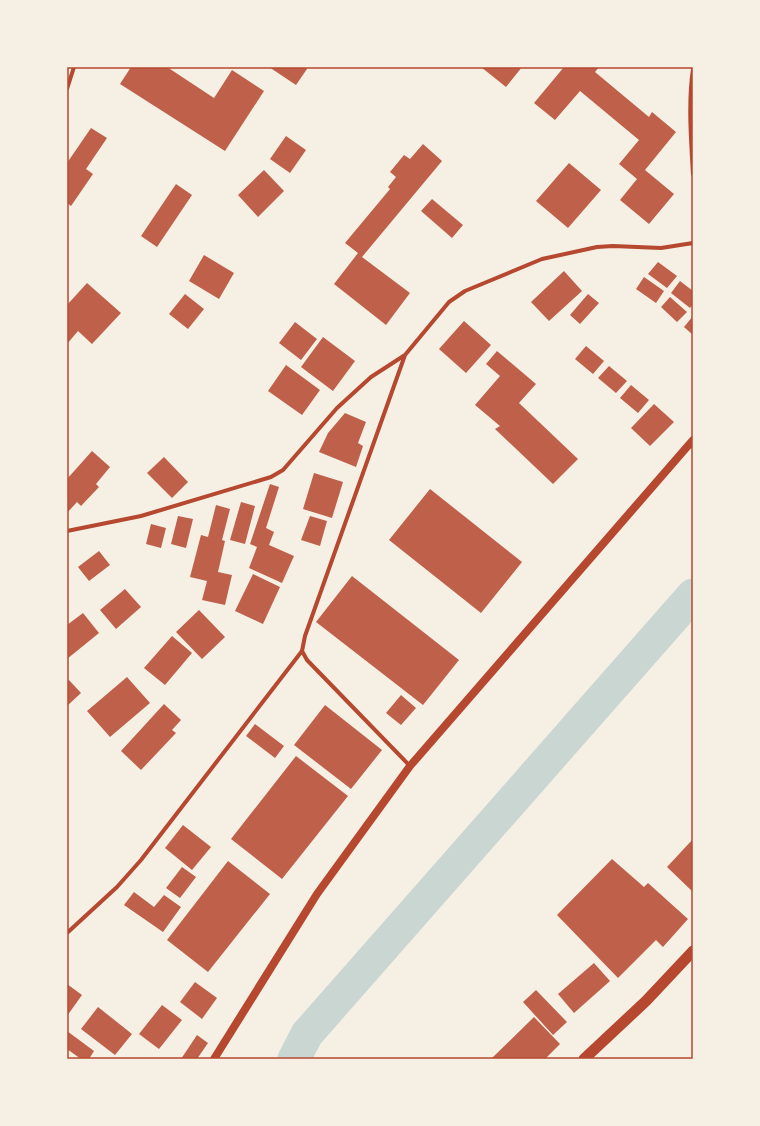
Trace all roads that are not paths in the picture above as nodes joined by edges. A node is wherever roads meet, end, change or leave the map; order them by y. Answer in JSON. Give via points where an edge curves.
{"nodes":[{"id":1,"x":74,"y":67,"type":"edge"},
{"id":2,"x":693,"y":69,"type":"edge"},
{"id":3,"x":67,"y":89,"type":"edge"},
{"id":4,"x":693,"y":174,"type":"edge"},
{"id":5,"x":693,"y":243,"type":"edge"},
{"id":6,"x":405,"y":355,"type":"junction"},
{"id":7,"x":693,"y":440,"type":"edge"},
{"id":8,"x":67,"y":531,"type":"edge"},
{"id":9,"x":302,"y":651,"type":"junction"},
{"id":10,"x":410,"y":766,"type":"junction"},
{"id":11,"x":67,"y":933,"type":"edge"},
{"id":12,"x":693,"y":951,"type":"edge"},
{"id":13,"x":214,"y":1059,"type":"edge"},
{"id":14,"x":584,"y":1059,"type":"edge"}],
"edges":[{"from":1,"to":3,"type":"street"},
{"from":2,"to":4,"type":"street"},
{"from":5,"to":6,"type":"street","via":[[661,248],[597,247],[533,261],[465,291],[449,302]]},
{"from":6,"to":8,"type":"street","via":[[371,377],[337,408],[282,470],[271,477],[141,516]]},
{"from":6,"to":9,"type":"street","via":[[305,636]]},
{"from":7,"to":10,"type":"main road"},
{"from":9,"to":10,"type":"street","via":[[307,660]]},
{"from":9,"to":11,"type":"street","via":[[141,860],[117,887]]},
{"from":10,"to":13,"type":"main road","via":[[317,894]]},
{"from":12,"to":14,"type":"highway","via":[[646,1001]]}]}
